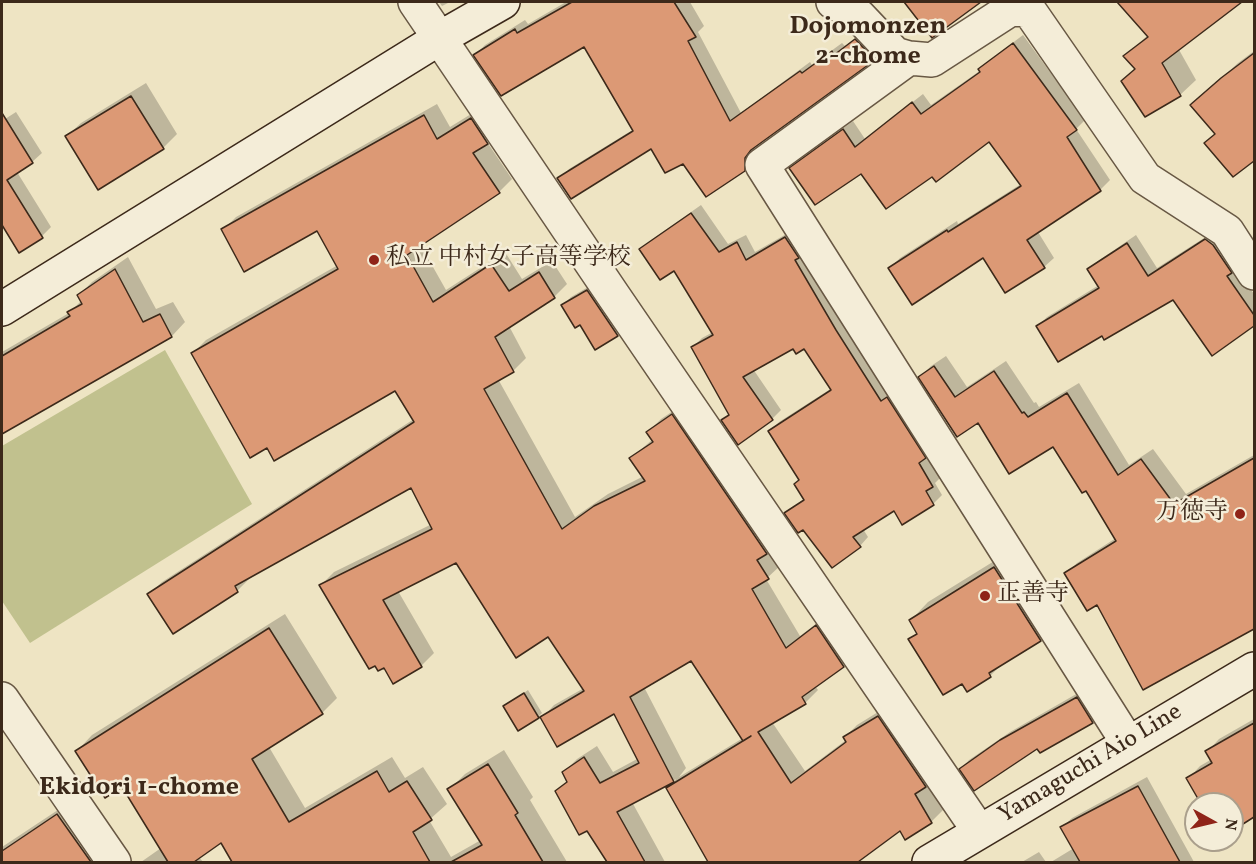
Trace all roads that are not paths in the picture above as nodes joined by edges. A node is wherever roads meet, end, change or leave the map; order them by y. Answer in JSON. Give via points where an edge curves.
{"nodes":[{"id":1,"x":415,"y":2,"type":"edge"},
{"id":2,"x":503,"y":2,"type":"edge"},
{"id":3,"x":833,"y":2,"type":"edge"},
{"id":4,"x":440,"y":38,"type":"junction"},
{"id":5,"x":909,"y":58,"type":"junction"},
{"id":6,"x":1254,"y":273,"type":"edge"},
{"id":7,"x":2,"y":309,"type":"edge"},
{"id":8,"x":1254,"y":669,"type":"edge"},
{"id":9,"x":2,"y":699,"type":"edge"},
{"id":10,"x":1128,"y":743,"type":"junction"},
{"id":11,"x":979,"y":831,"type":"junction"},
{"id":12,"x":114,"y":862,"type":"edge"},
{"id":13,"x":929,"y":862,"type":"edge"}],
"edges":[{"from":1,"to":4,"type":"street"},
{"from":2,"to":4,"type":"street"},
{"from":3,"to":5,"type":"street","via":[[859,16],[895,54]]},
{"from":4,"to":7,"type":"street"},
{"from":4,"to":11,"type":"street"},
{"from":5,"to":6,"type":"street","via":[[932,60],[1011,9],[1029,10],[1145,178],[1227,231]]},
{"from":5,"to":10,"type":"street","via":[[762,165]]},
{"from":8,"to":10,"type":"street","name":"Yamaguchi Aio Line"},
{"from":9,"to":12,"type":"street"},
{"from":10,"to":11,"type":"street","name":"Yamaguchi Aio Line"},
{"from":11,"to":13,"type":"street","name":"Yamaguchi Aio Line"}]}
